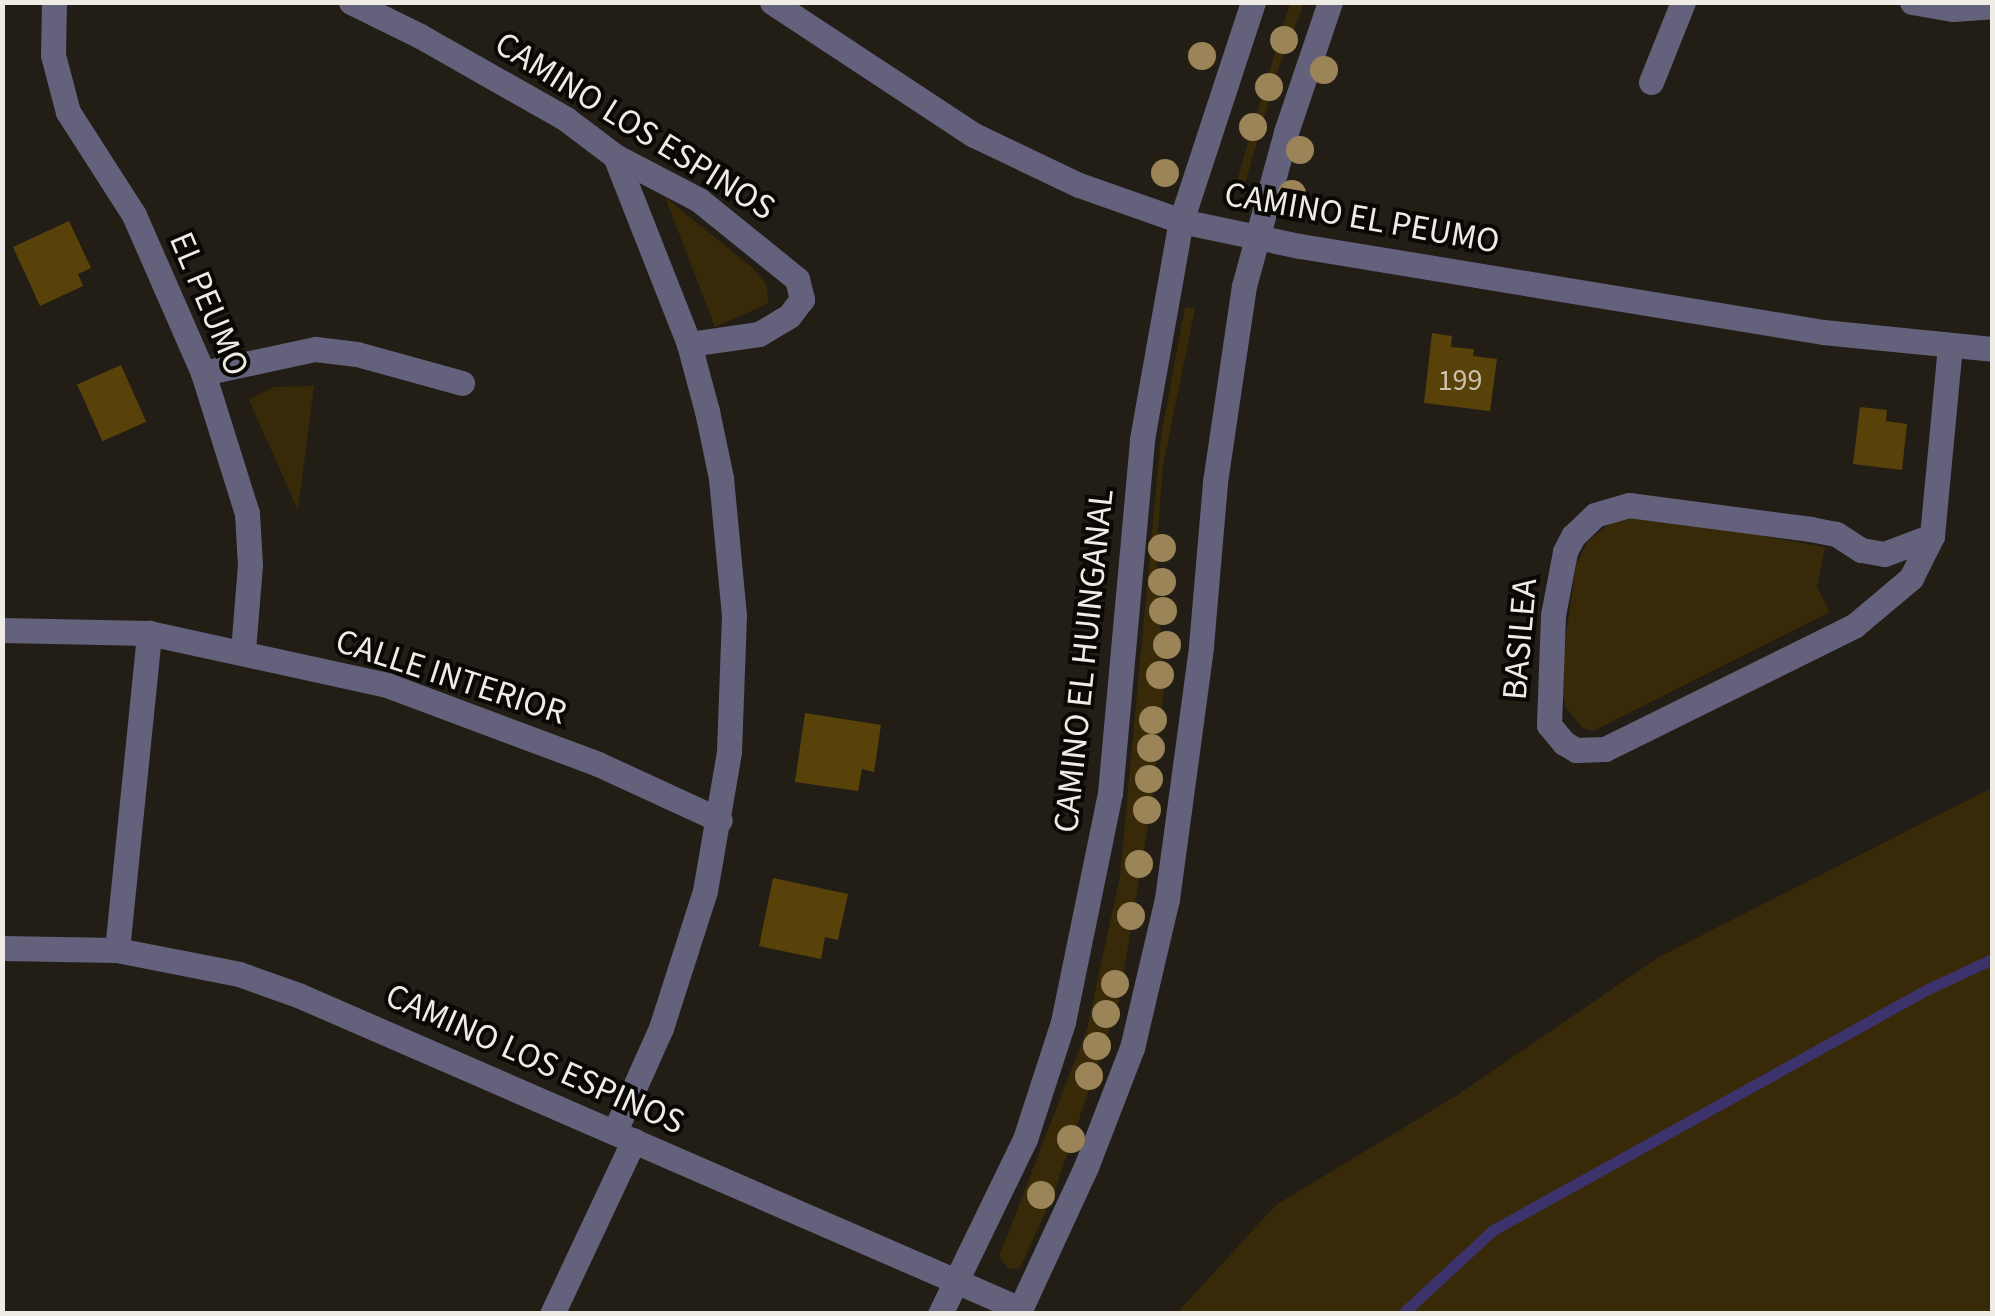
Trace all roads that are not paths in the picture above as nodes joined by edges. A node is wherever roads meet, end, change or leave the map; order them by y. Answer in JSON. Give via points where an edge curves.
{"nodes":[{"id":1,"x":54,"y":2,"type":"edge"},
{"id":2,"x":351,"y":2,"type":"edge"},
{"id":3,"x":772,"y":2,"type":"edge"},
{"id":4,"x":1253,"y":2,"type":"edge"},
{"id":5,"x":1330,"y":2,"type":"edge"},
{"id":6,"x":1683,"y":2,"type":"edge"},
{"id":7,"x":1912,"y":2,"type":"edge"},
{"id":8,"x":1992,"y":6,"type":"edge"},
{"id":9,"x":1652,"y":82,"type":"dead end"},
{"id":10,"x":615,"y":156,"type":"junction"},
{"id":11,"x":1181,"y":221,"type":"junction"},
{"id":12,"x":1257,"y":237,"type":"junction"},
{"id":13,"x":689,"y":344,"type":"junction"},
{"id":14,"x":1950,"y":347,"type":"junction"},
{"id":15,"x":1992,"y":349,"type":"edge"},
{"id":16,"x":203,"y":373,"type":"junction"},
{"id":17,"x":462,"y":383,"type":"dead end"},
{"id":18,"x":1932,"y":536,"type":"junction"},
{"id":19,"x":2,"y":630,"type":"edge"},
{"id":20,"x":149,"y":633,"type":"junction"},
{"id":21,"x":243,"y":650,"type":"junction"},
{"id":22,"x":720,"y":820,"type":"junction"},
{"id":23,"x":2,"y":948,"type":"edge"},
{"id":24,"x":116,"y":950,"type":"junction"},
{"id":25,"x":624,"y":1136,"type":"junction"},
{"id":26,"x":954,"y":1284,"type":"junction"},
{"id":27,"x":1019,"y":1311,"type":"edge"},
{"id":28,"x":552,"y":1314,"type":"edge"},
{"id":29,"x":940,"y":1314,"type":"edge"}],
"edges":[{"from":1,"to":16,"type":"street","name":"EL PEUMO","via":[[53,55],[68,112],[134,215]]},
{"from":2,"to":10,"type":"street","name":"CAMINO LOS ESPINOS","via":[[566,119]]},
{"from":3,"to":11,"type":"street","name":"CAMINO EL PEUMO","via":[[974,135],[1079,185]]},
{"from":4,"to":11,"type":"street","name":"CAMINO EL HUINGANAL"},
{"from":5,"to":12,"type":"street"},
{"from":6,"to":9,"type":"street"},
{"from":7,"to":8,"type":"street"},
{"from":10,"to":13,"type":"street"},
{"from":10,"to":13,"type":"street","name":"CAMINO LOS ESPINOS","via":[[699,200],[797,280],[802,298],[789,316],[758,334]]},
{"from":11,"to":12,"type":"street","name":"CAMINO EL PEUMO"},
{"from":11,"to":26,"type":"street","name":"CAMINO EL HUINGANAL","via":[[1142,439],[1110,793],[1087,914],[1063,1022],[1025,1139]]},
{"from":12,"to":14,"type":"street","name":"CAMINO EL PEUMO"},
{"from":12,"to":27,"type":"street","via":[[1228,377],[1167,899],[1132,1048]]},
{"from":13,"to":22,"type":"street","via":[[720,478],[734,614]]},
{"from":14,"to":15,"type":"street","name":"CAMINO EL PEUMO"},
{"from":14,"to":18,"type":"street","name":"BASILEA"},
{"from":16,"to":17,"type":"street","via":[[314,349]]},
{"from":16,"to":21,"type":"street","name":"EL PEUMO","via":[[248,513]]},
{"from":18,"to":18,"type":"street","name":"BASILEA","via":[[1884,554],[1811,529],[1629,505],[1595,515],[1565,552],[1553,614],[1549,724],[1576,750],[1604,749],[1854,626],[1911,578]]},
{"from":19,"to":20,"type":"street","name":"CALLE INTERIOR"},
{"from":20,"to":21,"type":"street","name":"CALLE INTERIOR"},
{"from":20,"to":24,"type":"street"},
{"from":21,"to":22,"type":"street","name":"CALLE INTERIOR","via":[[387,685],[598,764]]},
{"from":22,"to":25,"type":"street","via":[[686,960]]},
{"from":23,"to":24,"type":"street","name":"CAMINO LOS ESPINOS"},
{"from":24,"to":25,"type":"street","name":"CAMINO LOS ESPINOS","via":[[224,970],[298,995]]},
{"from":25,"to":26,"type":"street","name":"CAMINO LOS ESPINOS"},
{"from":25,"to":28,"type":"street"},
{"from":26,"to":27,"type":"street","name":"CAMINO LOS ESPINOS"},
{"from":26,"to":29,"type":"street","name":"CAMINO EL HUINGANAL"}]}
